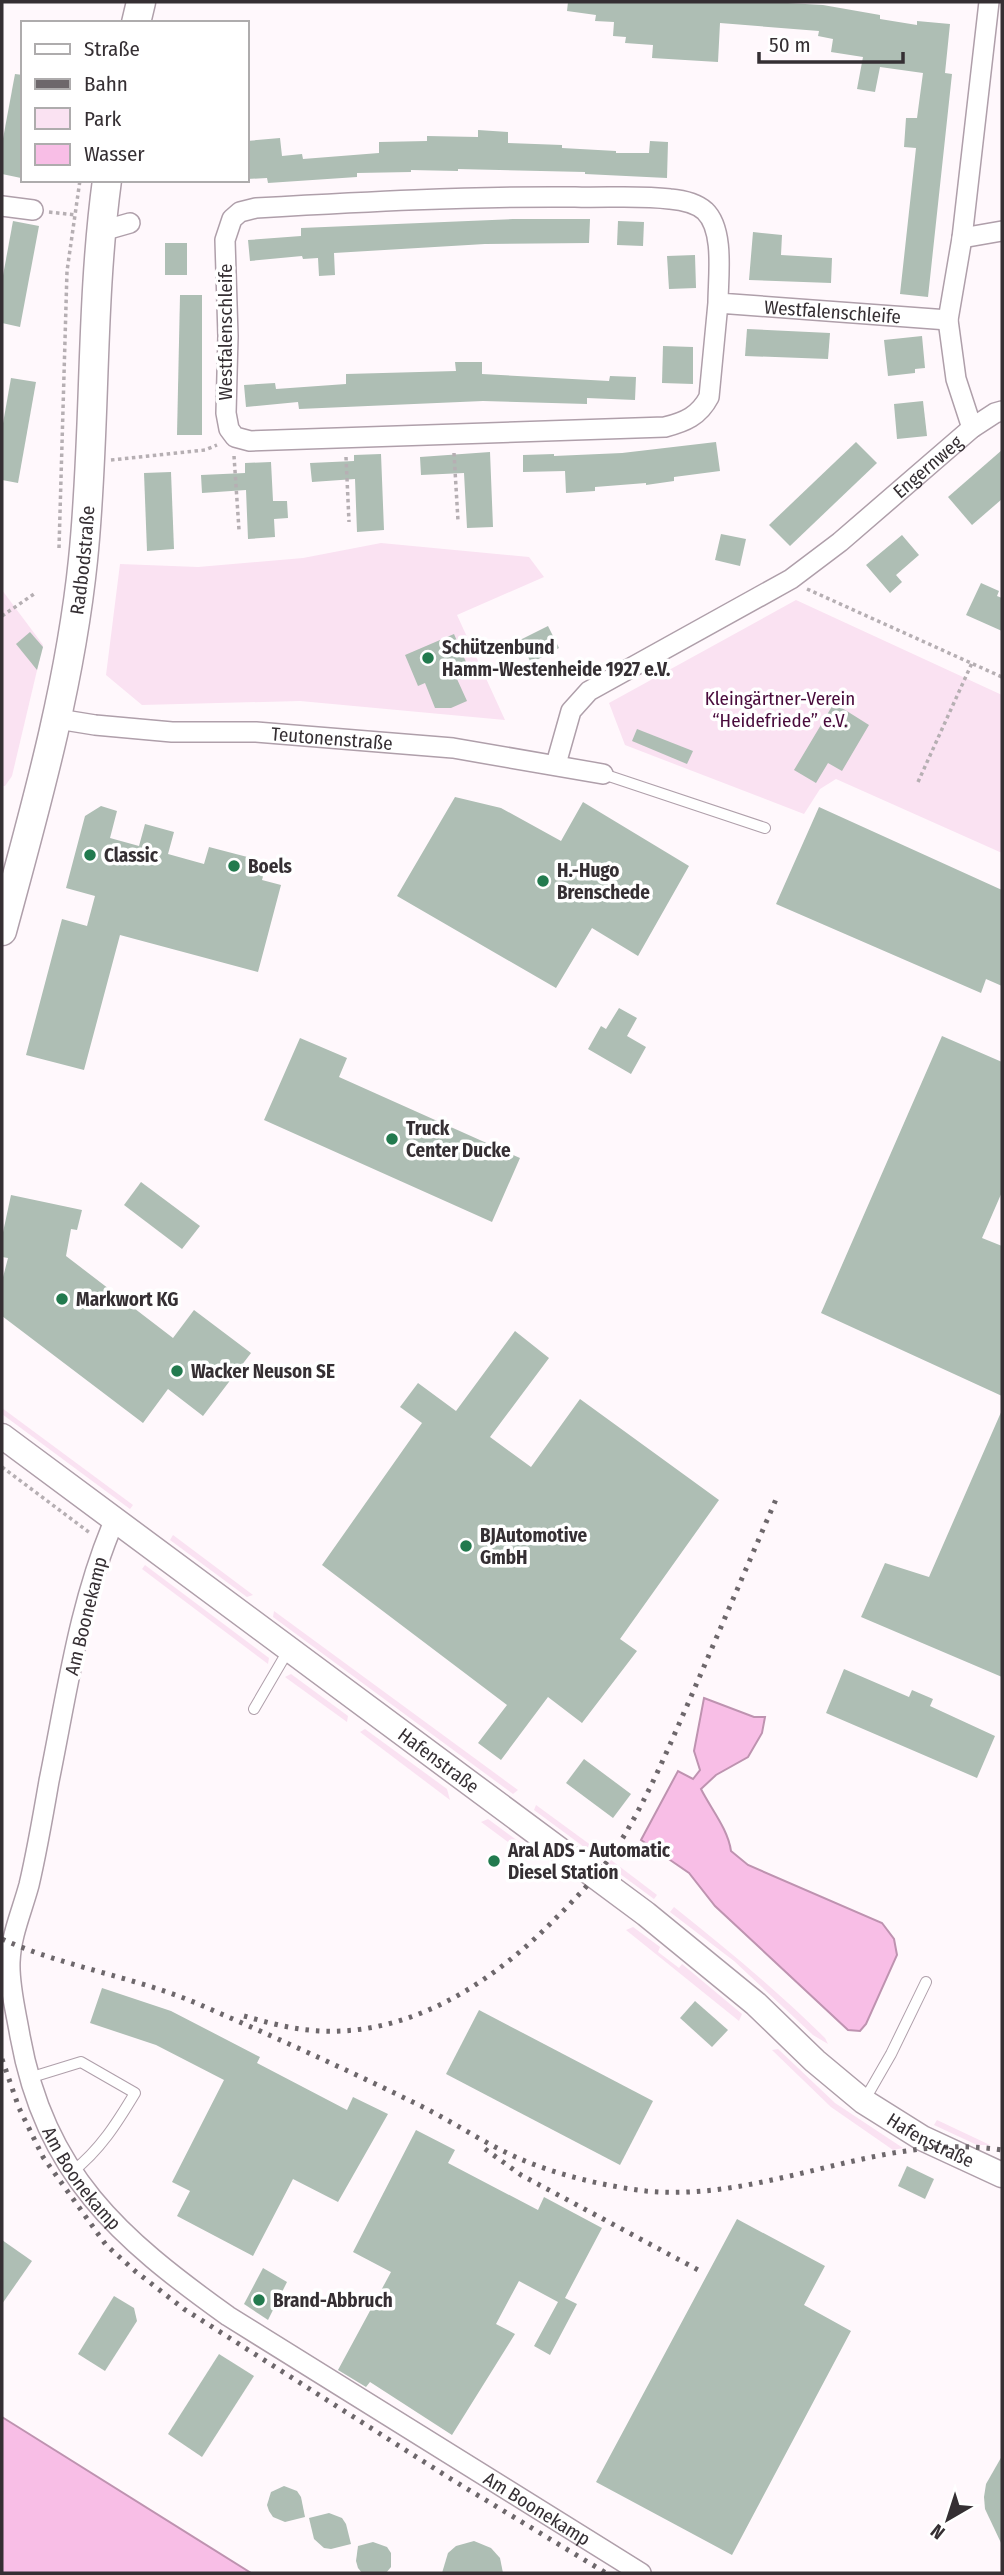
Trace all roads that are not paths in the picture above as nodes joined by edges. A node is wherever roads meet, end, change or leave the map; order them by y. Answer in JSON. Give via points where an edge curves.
{"nodes":[{"id":1,"x":141,"y":2,"type":"edge"},
{"id":2,"x":989,"y":2,"type":"edge"},
{"id":3,"x":136,"y":21,"type":"edge"},
{"id":4,"x":106,"y":182,"type":"edge"},
{"id":5,"x":2,"y":206,"type":"edge"},
{"id":6,"x":33,"y":210,"type":"road end"},
{"id":7,"x":93,"y":220,"type":"junction"},
{"id":8,"x":130,"y":223,"type":"dead end"},
{"id":9,"x":1002,"y":231,"type":"edge"},
{"id":10,"x":962,"y":238,"type":"junction"},
{"id":11,"x":718,"y":303,"type":"junction"},
{"id":12,"x":948,"y":320,"type":"junction"},
{"id":13,"x":1002,"y":411,"type":"edge"},
{"id":14,"x":972,"y":428,"type":"junction"},
{"id":15,"x":58,"y":719,"type":"junction"},
{"id":16,"x":555,"y":764,"type":"junction"},
{"id":17,"x":603,"y":774,"type":"joint"},
{"id":18,"x":765,"y":828,"type":"dead end"},
{"id":19,"x":2,"y":931,"type":"edge"},
{"id":20,"x":2,"y":1436,"type":"edge"},
{"id":21,"x":115,"y":1519,"type":"junction"},
{"id":22,"x":289,"y":1649,"type":"junction"},
{"id":23,"x":254,"y":1709,"type":"dead end"},
{"id":24,"x":6,"y":1964,"type":"edge"},
{"id":25,"x":926,"y":1982,"type":"dead end"},
{"id":26,"x":29,"y":2078,"type":"junction"},
{"id":27,"x":863,"y":2101,"type":"junction"},
{"id":28,"x":72,"y":2172,"type":"junction"},
{"id":29,"x":1002,"y":2175,"type":"edge"},
{"id":30,"x":641,"y":2573,"type":"edge"}],
"edges":[{"from":1,"to":3,"type":"main road"},
{"from":2,"to":10,"type":"street","name":"Engernweg"},
{"from":4,"to":7,"type":"main road","name":"Radbodstraße"},
{"from":5,"to":6,"type":"street"},
{"from":7,"to":8,"type":"street"},
{"from":7,"to":15,"type":"main road","name":"Radbodstraße","via":[[92,463],[78,602]]},
{"from":9,"to":10,"type":"street"},
{"from":10,"to":12,"type":"street","name":"Engernweg"},
{"from":11,"to":11,"type":"street","name":"Westfalenschleife","via":[[709,397],[703,408],[665,427],[250,440],[235,437],[229,429],[225,252],[228,228],[240,212],[399,200],[670,199],[696,206],[713,223],[718,240]]},
{"from":11,"to":12,"type":"street","name":"Westfalenschleife"},
{"from":12,"to":14,"type":"street","name":"Engernweg","via":[[957,379]]},
{"from":13,"to":14,"type":"street"},
{"from":14,"to":16,"type":"street","name":"Engernweg","via":[[790,579],[589,691],[571,711]]},
{"from":15,"to":16,"type":"street","name":"Teutonenstraße","via":[[172,732],[256,732],[453,748]]},
{"from":15,"to":19,"type":"main road","name":"Radbodstraße"},
{"from":16,"to":17,"type":"street","name":"Teutonenstraße"},
{"from":17,"to":18,"type":"lane"},
{"from":20,"to":21,"type":"street","name":"Hafenstraße"},
{"from":21,"to":22,"type":"street","name":"Hafenstraße"},
{"from":21,"to":24,"type":"street","name":"Am Boonekamp","via":[[79,1634],[29,1884]]},
{"from":22,"to":23,"type":"lane"},
{"from":22,"to":27,"type":"street","name":"Hafenstraße","via":[[646,1914],[756,2004]]},
{"from":24,"to":26,"type":"street","name":"Am Boonekamp"},
{"from":25,"to":27,"type":"lane"},
{"from":26,"to":28,"type":"street","name":"Am Boonekamp","via":[[56,2148]]},
{"from":26,"to":28,"type":"lane","via":[[81,2062],[135,2093],[91,2157]]},
{"from":27,"to":29,"type":"street","name":"Hafenstraße","via":[[922,2138]]},
{"from":28,"to":30,"type":"street","name":"Am Boonekamp","via":[[124,2234],[217,2308]]}]}
